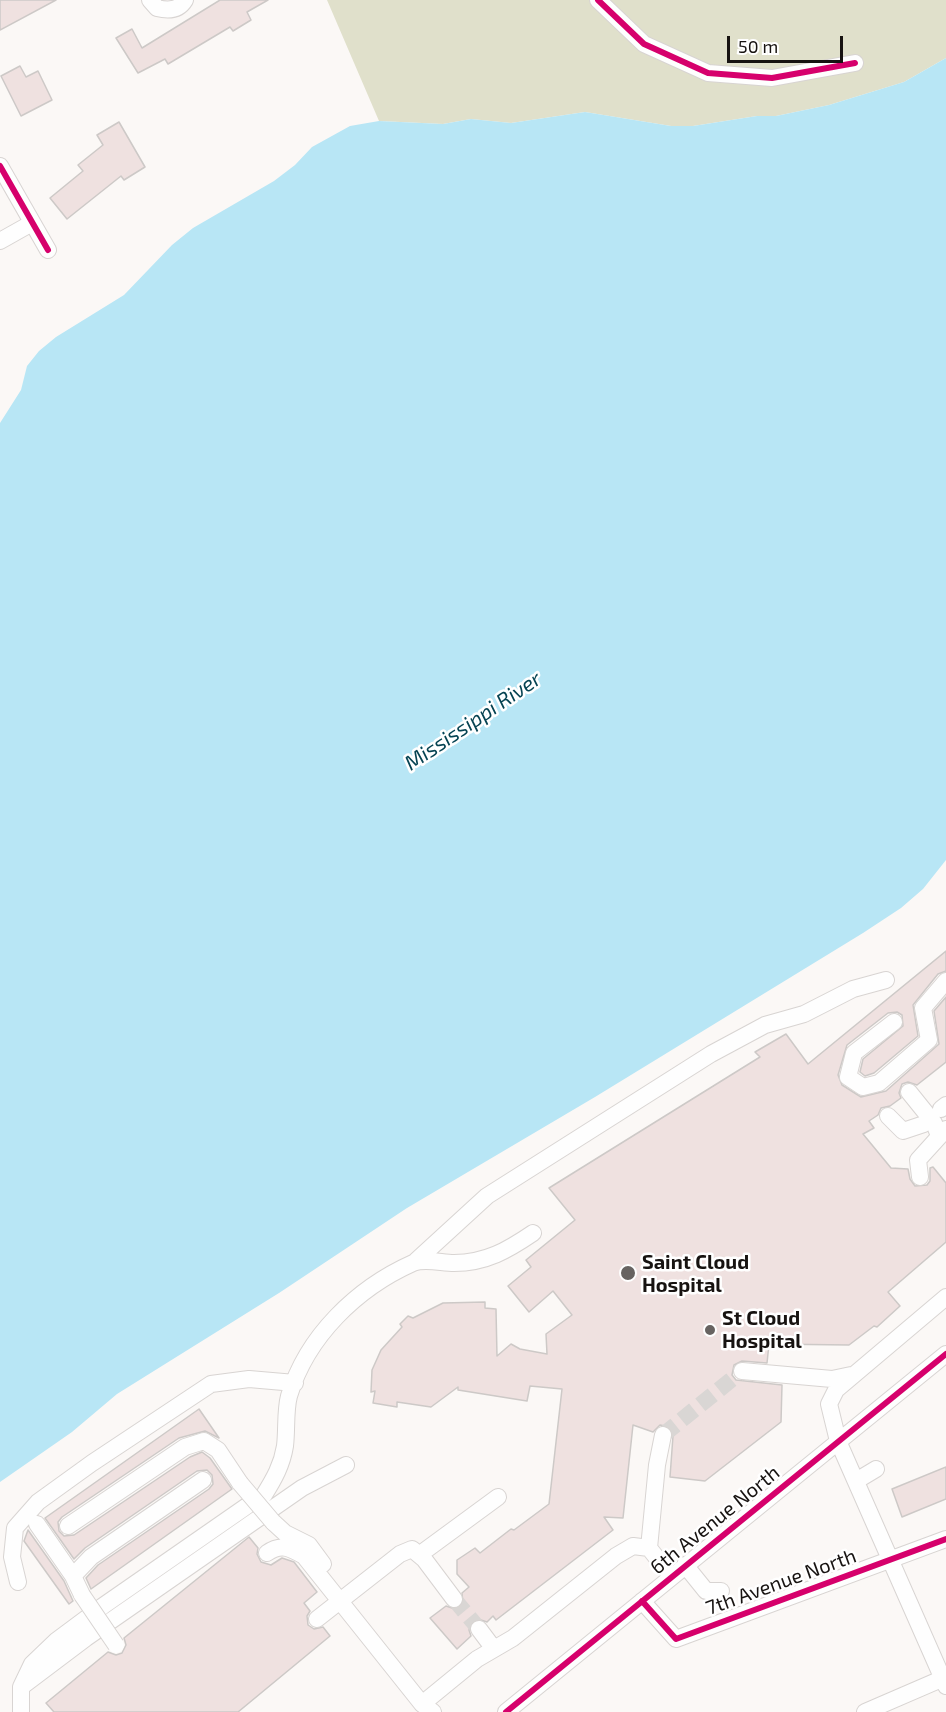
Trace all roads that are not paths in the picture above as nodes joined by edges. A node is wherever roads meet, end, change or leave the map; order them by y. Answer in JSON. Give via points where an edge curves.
{"nodes":[{"id":1,"x":150,"y":0,"type":"edge"},
{"id":2,"x":185,"y":0,"type":"edge"},
{"id":3,"x":598,"y":0,"type":"edge"},
{"id":4,"x":855,"y":63,"type":"dead end"},
{"id":5,"x":0,"y":166,"type":"edge"},
{"id":6,"x":33,"y":223,"type":"junction"},
{"id":7,"x":0,"y":241,"type":"edge"},
{"id":8,"x":48,"y":250,"type":"dead end"},
{"id":9,"x":886,"y":980,"type":"dead end"},
{"id":10,"x":946,"y":981,"type":"edge"},
{"id":11,"x":894,"y":1022,"type":"dead end"},
{"id":12,"x":909,"y":1092,"type":"dead end"},
{"id":13,"x":888,"y":1116,"type":"dead end"},
{"id":14,"x":924,"y":1124,"type":"dead end"},
{"id":15,"x":942,"y":1132,"type":"edge"},
{"id":16,"x":920,"y":1177,"type":"dead end"},
{"id":17,"x":533,"y":1233,"type":"dead end"},
{"id":18,"x":416,"y":1261,"type":"junction"},
{"id":19,"x":946,"y":1297,"type":"edge"},
{"id":20,"x":946,"y":1354,"type":"edge"},
{"id":21,"x":742,"y":1371,"type":"tunnel mouth"},
{"id":22,"x":852,"y":1375,"type":"junction"},
{"id":23,"x":295,"y":1383,"type":"junction"},
{"id":24,"x":663,"y":1435,"type":"tunnel mouth"},
{"id":25,"x":838,"y":1440,"type":"junction"},
{"id":26,"x":346,"y":1465,"type":"dead end"},
{"id":27,"x":876,"y":1469,"type":"dead end"},
{"id":28,"x":203,"y":1480,"type":"dead end"},
{"id":29,"x":856,"y":1481,"type":"junction"},
{"id":30,"x":264,"y":1495,"type":"dead end"},
{"id":31,"x":498,"y":1497,"type":"dead end"},
{"id":32,"x":247,"y":1506,"type":"dead end"},
{"id":33,"x":37,"y":1524,"type":"dead end"},
{"id":34,"x":69,"y":1526,"type":"dead end"},
{"id":35,"x":946,"y":1539,"type":"edge"},
{"id":36,"x":649,"y":1548,"type":"junction"},
{"id":37,"x":267,"y":1553,"type":"dead end"},
{"id":38,"x":419,"y":1555,"type":"junction"},
{"id":39,"x":891,"y":1559,"type":"junction"},
{"id":40,"x":685,"y":1565,"type":"junction"},
{"id":41,"x":73,"y":1576,"type":"junction"},
{"id":42,"x":672,"y":1577,"type":"junction"},
{"id":43,"x":18,"y":1582,"type":"dead end"},
{"id":44,"x":721,"y":1591,"type":"dead end"},
{"id":45,"x":336,"y":1596,"type":"junction"},
{"id":46,"x":454,"y":1599,"type":"tunnel mouth"},
{"id":47,"x":642,"y":1601,"type":"junction"},
{"id":48,"x":317,"y":1620,"type":"dead end"},
{"id":49,"x":479,"y":1629,"type":"tunnel mouth"},
{"id":50,"x":116,"y":1645,"type":"dead end"},
{"id":51,"x":494,"y":1649,"type":"junction"},
{"id":52,"x":945,"y":1680,"type":"edge"},
{"id":53,"x":21,"y":1687,"type":"junction"},
{"id":54,"x":428,"y":1708,"type":"edge"},
{"id":55,"x":21,"y":1712,"type":"edge"},
{"id":56,"x":506,"y":1712,"type":"edge"},
{"id":57,"x":865,"y":1712,"type":"edge"}],
"edges":[{"from":1,"to":2,"type":"street","via":[[157,8],[171,10]]},
{"from":3,"to":4,"type":"street","via":[[644,44],[708,73],[772,78]]},
{"from":5,"to":6,"type":"street"},
{"from":6,"to":7,"type":"street"},
{"from":6,"to":8,"type":"street"},
{"from":9,"to":18,"type":"street","via":[[853,989],[804,1014],[765,1025],[711,1054],[487,1196]]},
{"from":10,"to":11,"type":"street","via":[[923,1008],[929,1040],[879,1083],[864,1087],[848,1077],[854,1053]]},
{"from":12,"to":15,"type":"street"},
{"from":13,"to":14,"type":"street","via":[[903,1131]]},
{"from":15,"to":16,"type":"street","via":[[918,1160]]},
{"from":17,"to":18,"type":"street","via":[[488,1259],[456,1263]]},
{"from":18,"to":23,"type":"street","via":[[357,1297],[335,1317],[317,1340]]},
{"from":19,"to":22,"type":"street"},
{"from":20,"to":25,"type":"street","name":"6th Avenue North"},
{"from":21,"to":22,"type":"street","via":[[832,1379]]},
{"from":22,"to":25,"type":"street","via":[[836,1390],[829,1404]]},
{"from":23,"to":30,"type":"street","via":[[289,1397],[279,1470]]},
{"from":23,"to":43,"type":"street","via":[[249,1379],[211,1384],[92,1463],[38,1502],[15,1528],[12,1557]]},
{"from":24,"to":36,"type":"street"},
{"from":25,"to":29,"type":"street"},
{"from":25,"to":40,"type":"street","name":"6th Avenue North"},
{"from":26,"to":53,"type":"street","via":[[302,1488]]},
{"from":27,"to":29,"type":"street"},
{"from":28,"to":41,"type":"street","via":[[91,1557]]},
{"from":29,"to":39,"type":"street"},
{"from":31,"to":38,"type":"street"},
{"from":32,"to":53,"type":"street","via":[[56,1641],[33,1664]]},
{"from":33,"to":41,"type":"street"},
{"from":34,"to":45,"type":"street","bridge":true,"via":[[185,1447],[204,1441],[218,1450],[273,1522],[309,1545],[333,1577]]},
{"from":35,"to":39,"type":"street","name":"7th Avenue North"},
{"from":36,"to":42,"type":"street"},
{"from":36,"to":51,"type":"street","via":[[633,1545]]},
{"from":37,"to":45,"type":"street","via":[[276,1547],[289,1547],[304,1556]]},
{"from":38,"to":45,"type":"street","via":[[412,1549],[400,1554]]},
{"from":38,"to":46,"type":"street"},
{"from":39,"to":47,"type":"street","name":"7th Avenue North","via":[[676,1639]]},
{"from":39,"to":52,"type":"street"},
{"from":40,"to":42,"type":"street","name":"6th Avenue North"},
{"from":40,"to":44,"type":"street","via":[[706,1591]]},
{"from":41,"to":50,"type":"street","bridge":true},
{"from":42,"to":47,"type":"street","name":"6th Avenue North"},
{"from":45,"to":48,"type":"street"},
{"from":45,"to":54,"type":"street"},
{"from":47,"to":56,"type":"street","name":"6th Avenue North"},
{"from":49,"to":51,"type":"street"},
{"from":51,"to":54,"type":"street","via":[[477,1659]]},
{"from":52,"to":57,"type":"street"},
{"from":53,"to":55,"type":"street"}]}
